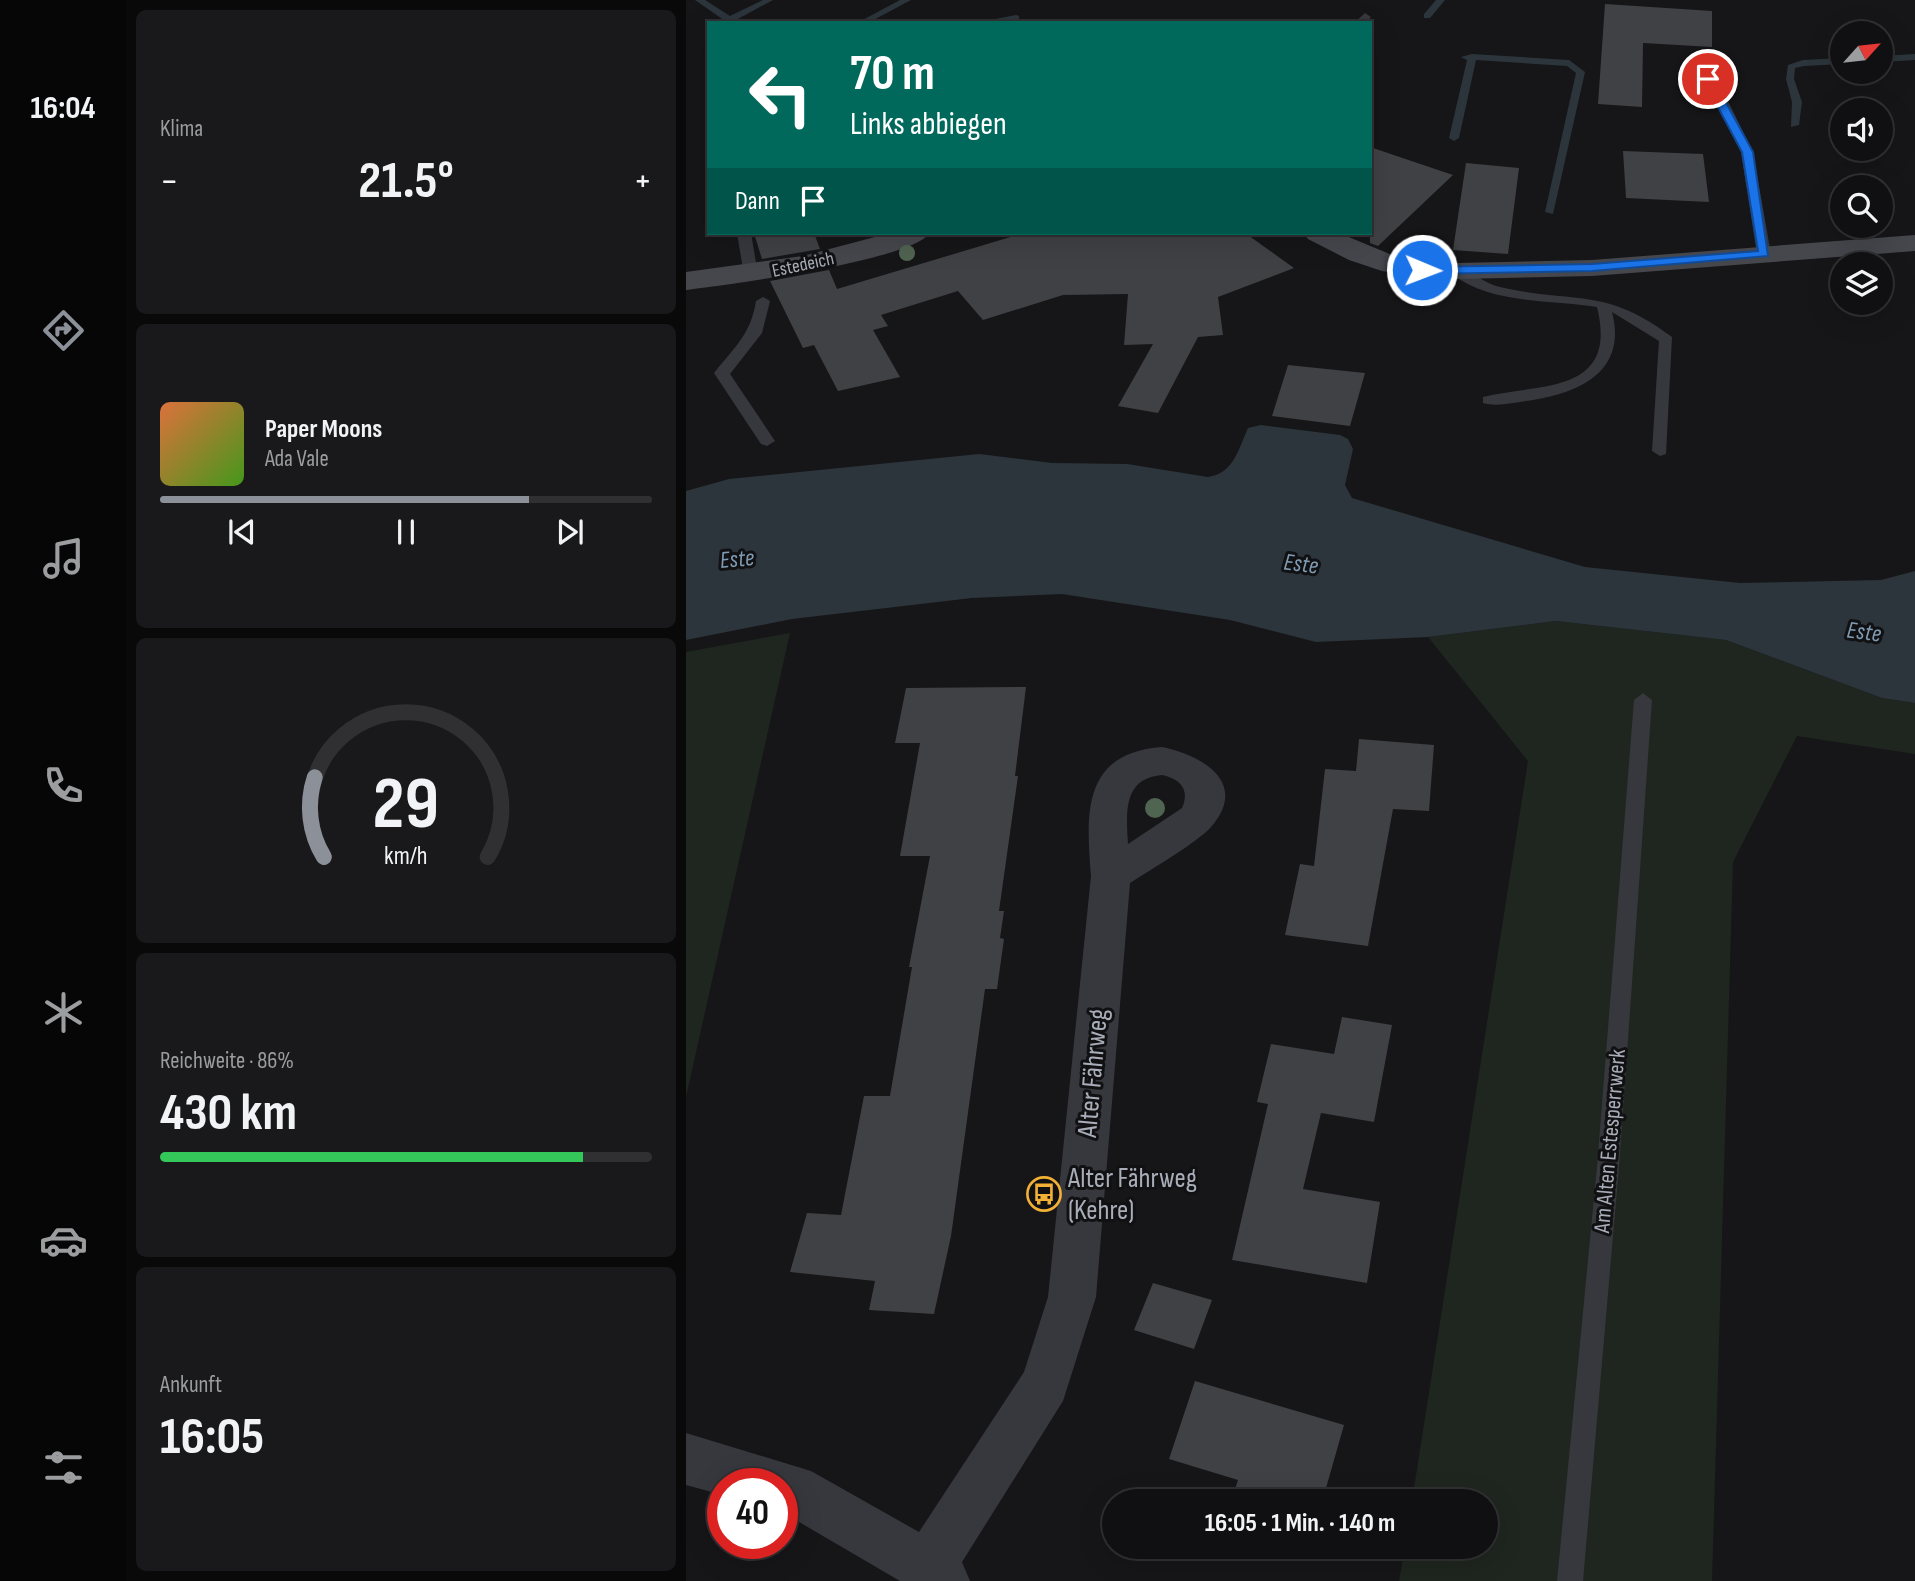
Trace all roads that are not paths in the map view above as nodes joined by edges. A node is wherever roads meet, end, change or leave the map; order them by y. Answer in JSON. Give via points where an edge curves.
{"nodes":[{"id":1,"x":1697,"y":61,"type":"dead end"},
{"id":2,"x":744,"y":235,"type":"edge"},
{"id":3,"x":910,"y":235,"type":"edge"},
{"id":4,"x":1322,"y":235,"type":"edge"},
{"id":5,"x":1915,"y":243,"type":"edge"},
{"id":6,"x":1764,"y":254,"type":"junction"},
{"id":7,"x":1457,"y":271,"type":"junction"},
{"id":8,"x":751,"y":275,"type":"junction"},
{"id":9,"x":686,"y":281,"type":"edge"},
{"id":10,"x":763,"y":301,"type":"dead end"},
{"id":11,"x":1603,"y":304,"type":"junction"},
{"id":12,"x":1488,"y":400,"type":"dead end"},
{"id":13,"x":767,"y":441,"type":"dead end"},
{"id":14,"x":1660,"y":451,"type":"dead end"},
{"id":15,"x":1643,"y":700,"type":"dead end"},
{"id":16,"x":1111,"y":876,"type":"dead end"},
{"id":17,"x":686,"y":1459,"type":"edge"},
{"id":18,"x":718,"y":1468,"type":"edge"},
{"id":19,"x":798,"y":1492,"type":"edge"},
{"id":20,"x":936,"y":1574,"type":"edge"},
{"id":21,"x":1570,"y":1581,"type":"edge"}],
"edges":[{"from":1,"to":6,"type":"lane","via":[[1747,152]]},
{"from":2,"to":8,"type":"lane"},
{"from":3,"to":8,"type":"street","name":"Estedeich","via":[[848,256]]},
{"from":4,"to":7,"type":"street","via":[[1392,265]]},
{"from":5,"to":6,"type":"street"},
{"from":6,"to":7,"type":"street","via":[[1592,268]]},
{"from":7,"to":11,"type":"lane","via":[[1465,280],[1485,288]]},
{"from":8,"to":9,"type":"street","name":"Estedeich"},
{"from":10,"to":13,"type":"lane","via":[[761,324],[722,373]]},
{"from":11,"to":12,"type":"lane","via":[[1611,340],[1602,363],[1593,371],[1559,390]]},
{"from":11,"to":14,"type":"lane","via":[[1638,317],[1667,340]]},
{"from":15,"to":21,"type":"lane","name":"Am Alten Estesperrwerk","via":[[1608,1167]]},
{"from":16,"to":20,"type":"street","name":"Alter Fährweg","via":[[1072,1297],[1045,1384]]},
{"from":17,"to":18,"type":"street"},
{"from":19,"to":20,"type":"street"}]}
